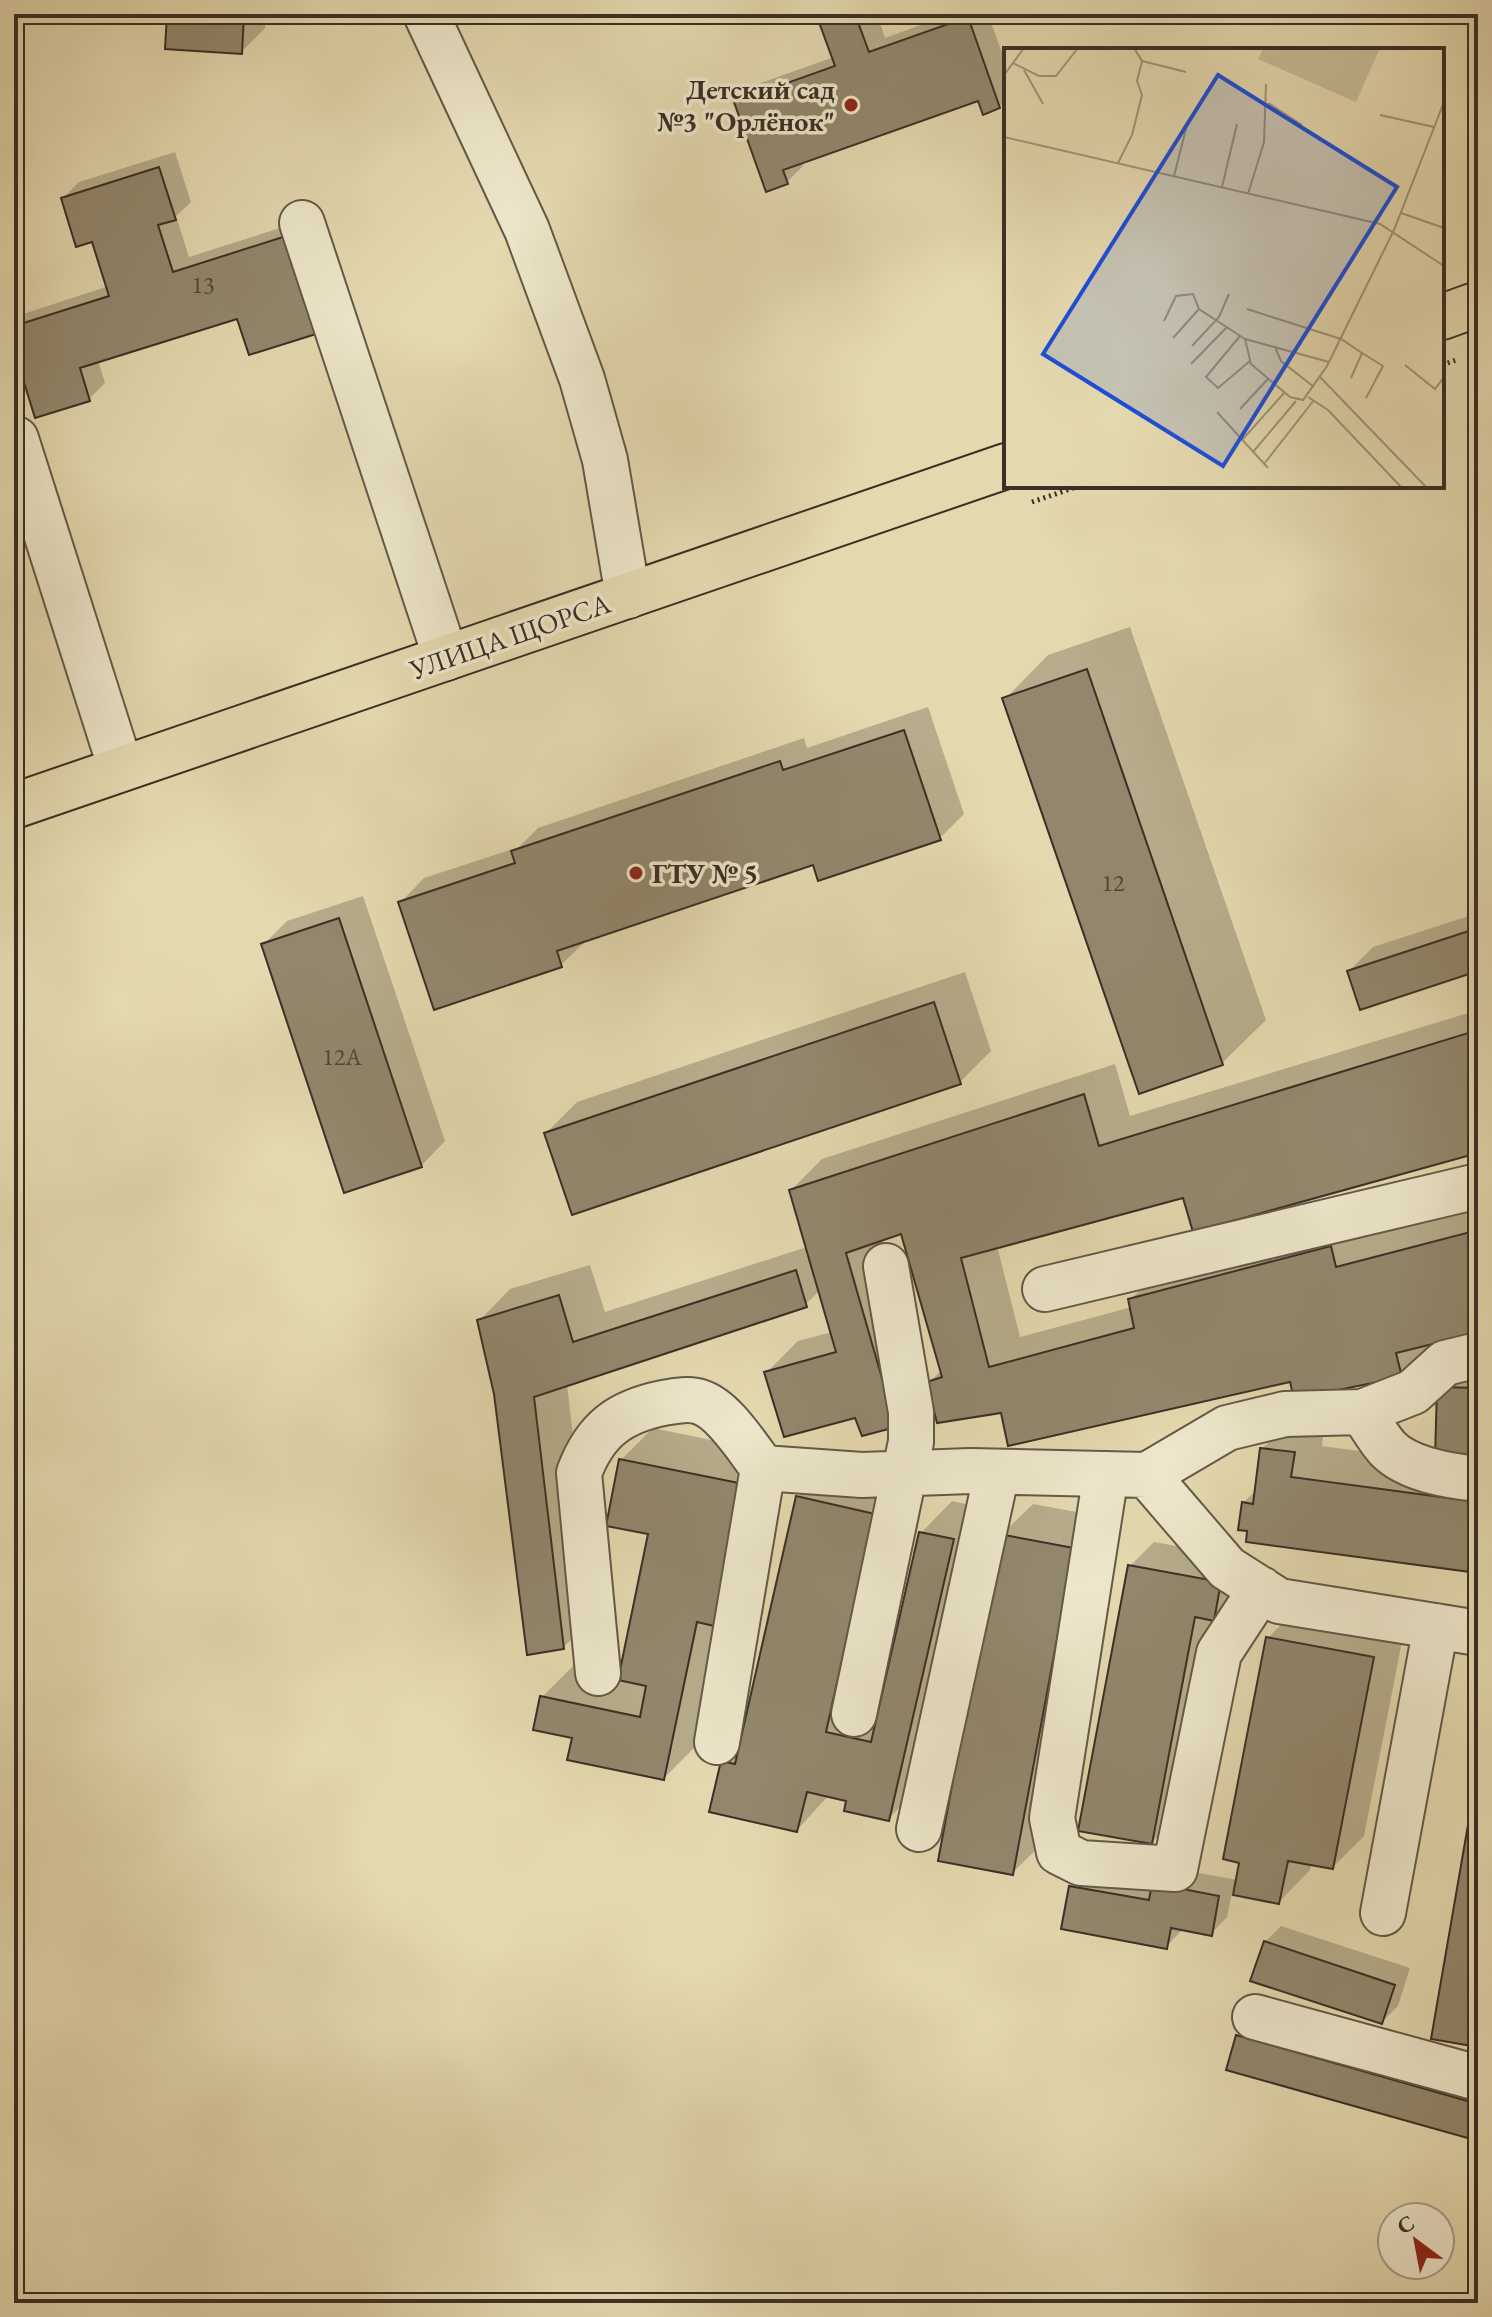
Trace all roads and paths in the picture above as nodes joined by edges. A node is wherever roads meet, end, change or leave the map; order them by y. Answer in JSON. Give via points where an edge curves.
{"nodes":[{"id":1,"x":426,"y":14,"type":"edge"},
{"id":2,"x":302,"y":223,"type":"dead end"},
{"id":3,"x":1478,"y":304,"type":"edge"},
{"id":4,"x":1444,"y":316,"type":"edge"},
{"id":5,"x":16,"y":439,"type":"dead end"},
{"id":6,"x":1004,"y":467,"type":"edge"},
{"id":7,"x":628,"y":596,"type":"junction"},
{"id":8,"x":446,"y":658,"type":"junction"},
{"id":9,"x":121,"y":769,"type":"junction"},
{"id":10,"x":14,"y":806,"type":"edge"},
{"id":11,"x":1478,"y":1186,"type":"edge"},
{"id":12,"x":886,"y":1266,"type":"dead end"},
{"id":13,"x":1045,"y":1289,"type":"dead end"},
{"id":14,"x":1478,"y":1355,"type":"edge"},
{"id":15,"x":1362,"y":1412,"type":"junction"},
{"id":16,"x":763,"y":1468,"type":"junction"},
{"id":17,"x":997,"y":1472,"type":"junction"},
{"id":18,"x":906,"y":1473,"type":"junction"},
{"id":19,"x":1126,"y":1475,"type":"junction"},
{"id":20,"x":1478,"y":1479,"type":"edge"},
{"id":21,"x":1261,"y":1589,"type":"junction"},
{"id":22,"x":1436,"y":1626,"type":"junction"},
{"id":23,"x":1478,"y":1633,"type":"edge"},
{"id":24,"x":598,"y":1673,"type":"dead end"},
{"id":25,"x":854,"y":1714,"type":"dead end"},
{"id":26,"x":717,"y":1742,"type":"dead end"},
{"id":27,"x":919,"y":1829,"type":"dead end"},
{"id":28,"x":1383,"y":1913,"type":"dead end"},
{"id":29,"x":1255,"y":2017,"type":"dead end"},
{"id":30,"x":1478,"y":2078,"type":"edge"}],
"edges":[{"from":1,"to":7,"type":"lane","via":[[527,230],[582,379],[605,460]]},
{"from":2,"to":8,"type":"lane"},
{"from":3,"to":4,"type":"main road"},
{"from":5,"to":9,"type":"lane"},
{"from":6,"to":7,"type":"main road","name":"УЛИЦА ЩОРСА"},
{"from":7,"to":8,"type":"main road","name":"УЛИЦА ЩОРСА"},
{"from":8,"to":9,"type":"main road","name":"УЛИЦА ЩОРСА"},
{"from":9,"to":10,"type":"main road","name":"УЛИЦА ЩОРСА"},
{"from":11,"to":13,"type":"lane"},
{"from":12,"to":18,"type":"lane","via":[[911,1412]]},
{"from":14,"to":15,"type":"lane","via":[[1445,1363],[1413,1392]]},
{"from":15,"to":19,"type":"lane","via":[[1285,1414],[1227,1428]]},
{"from":15,"to":20,"type":"lane","via":[[1389,1450],[1444,1476]]},
{"from":16,"to":18,"type":"lane"},
{"from":16,"to":24,"type":"lane","via":[[718,1413],[700,1402],[675,1400],[631,1412],[588,1448],[579,1473]]},
{"from":16,"to":26,"type":"lane"},
{"from":17,"to":18,"type":"lane"},
{"from":17,"to":19,"type":"lane"},
{"from":17,"to":27,"type":"lane"},
{"from":18,"to":25,"type":"lane"},
{"from":19,"to":21,"type":"lane","via":[[1227,1568]]},
{"from":19,"to":21,"type":"lane","via":[[1052,1818],[1059,1852],[1081,1863],[1175,1869],[1219,1653]]},
{"from":21,"to":22,"type":"lane","via":[[1279,1601]]},
{"from":22,"to":23,"type":"lane"},
{"from":22,"to":28,"type":"lane"},
{"from":29,"to":30,"type":"lane"}]}
